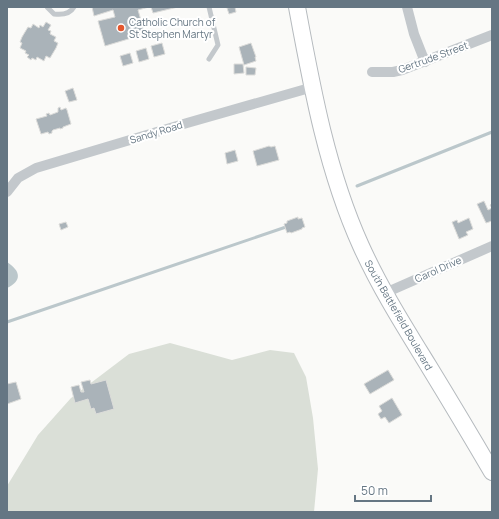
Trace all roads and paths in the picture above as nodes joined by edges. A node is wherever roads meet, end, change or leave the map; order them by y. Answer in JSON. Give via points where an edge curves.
{"nodes":[{"id":1,"x":47,"y":7,"type":"edge"},
{"id":2,"x":74,"y":7,"type":"edge"},
{"id":3,"x":209,"y":7,"type":"edge"},
{"id":4,"x":297,"y":7,"type":"edge"},
{"id":5,"x":408,"y":7,"type":"edge"},
{"id":6,"x":492,"y":35,"type":"edge"},
{"id":7,"x":209,"y":59,"type":"dead end"},
{"id":8,"x":425,"y":62,"type":"junction"},
{"id":9,"x":372,"y":72,"type":"dead end"},
{"id":10,"x":313,"y":87,"type":"junction"},
{"id":11,"x":7,"y":192,"type":"edge"},
{"id":12,"x":492,"y":246,"type":"edge"},
{"id":13,"x":385,"y":293,"type":"junction"},
{"id":14,"x":492,"y":472,"type":"edge"}],
"edges":[{"from":1,"to":2,"type":"lane","via":[[54,14],[62,15]]},
{"from":3,"to":7,"type":"lane","via":[[218,45]]},
{"from":4,"to":10,"type":"main road","name":"South Battlefield Boulevard"},
{"from":5,"to":8,"type":"street","via":[[414,34]]},
{"from":6,"to":8,"type":"street","name":"Gertrude Street"},
{"from":8,"to":9,"type":"street","name":"Gertrude Street","via":[[393,72]]},
{"from":10,"to":11,"type":"street","name":"Sandy Road","via":[[36,168],[18,178]]},
{"from":10,"to":13,"type":"main road","name":"South Battlefield Boulevard","via":[[324,140],[342,196],[361,246]]},
{"from":12,"to":13,"type":"street","name":"Carol Drive"},
{"from":13,"to":14,"type":"main road","name":"South Battlefield Boulevard"}]}
